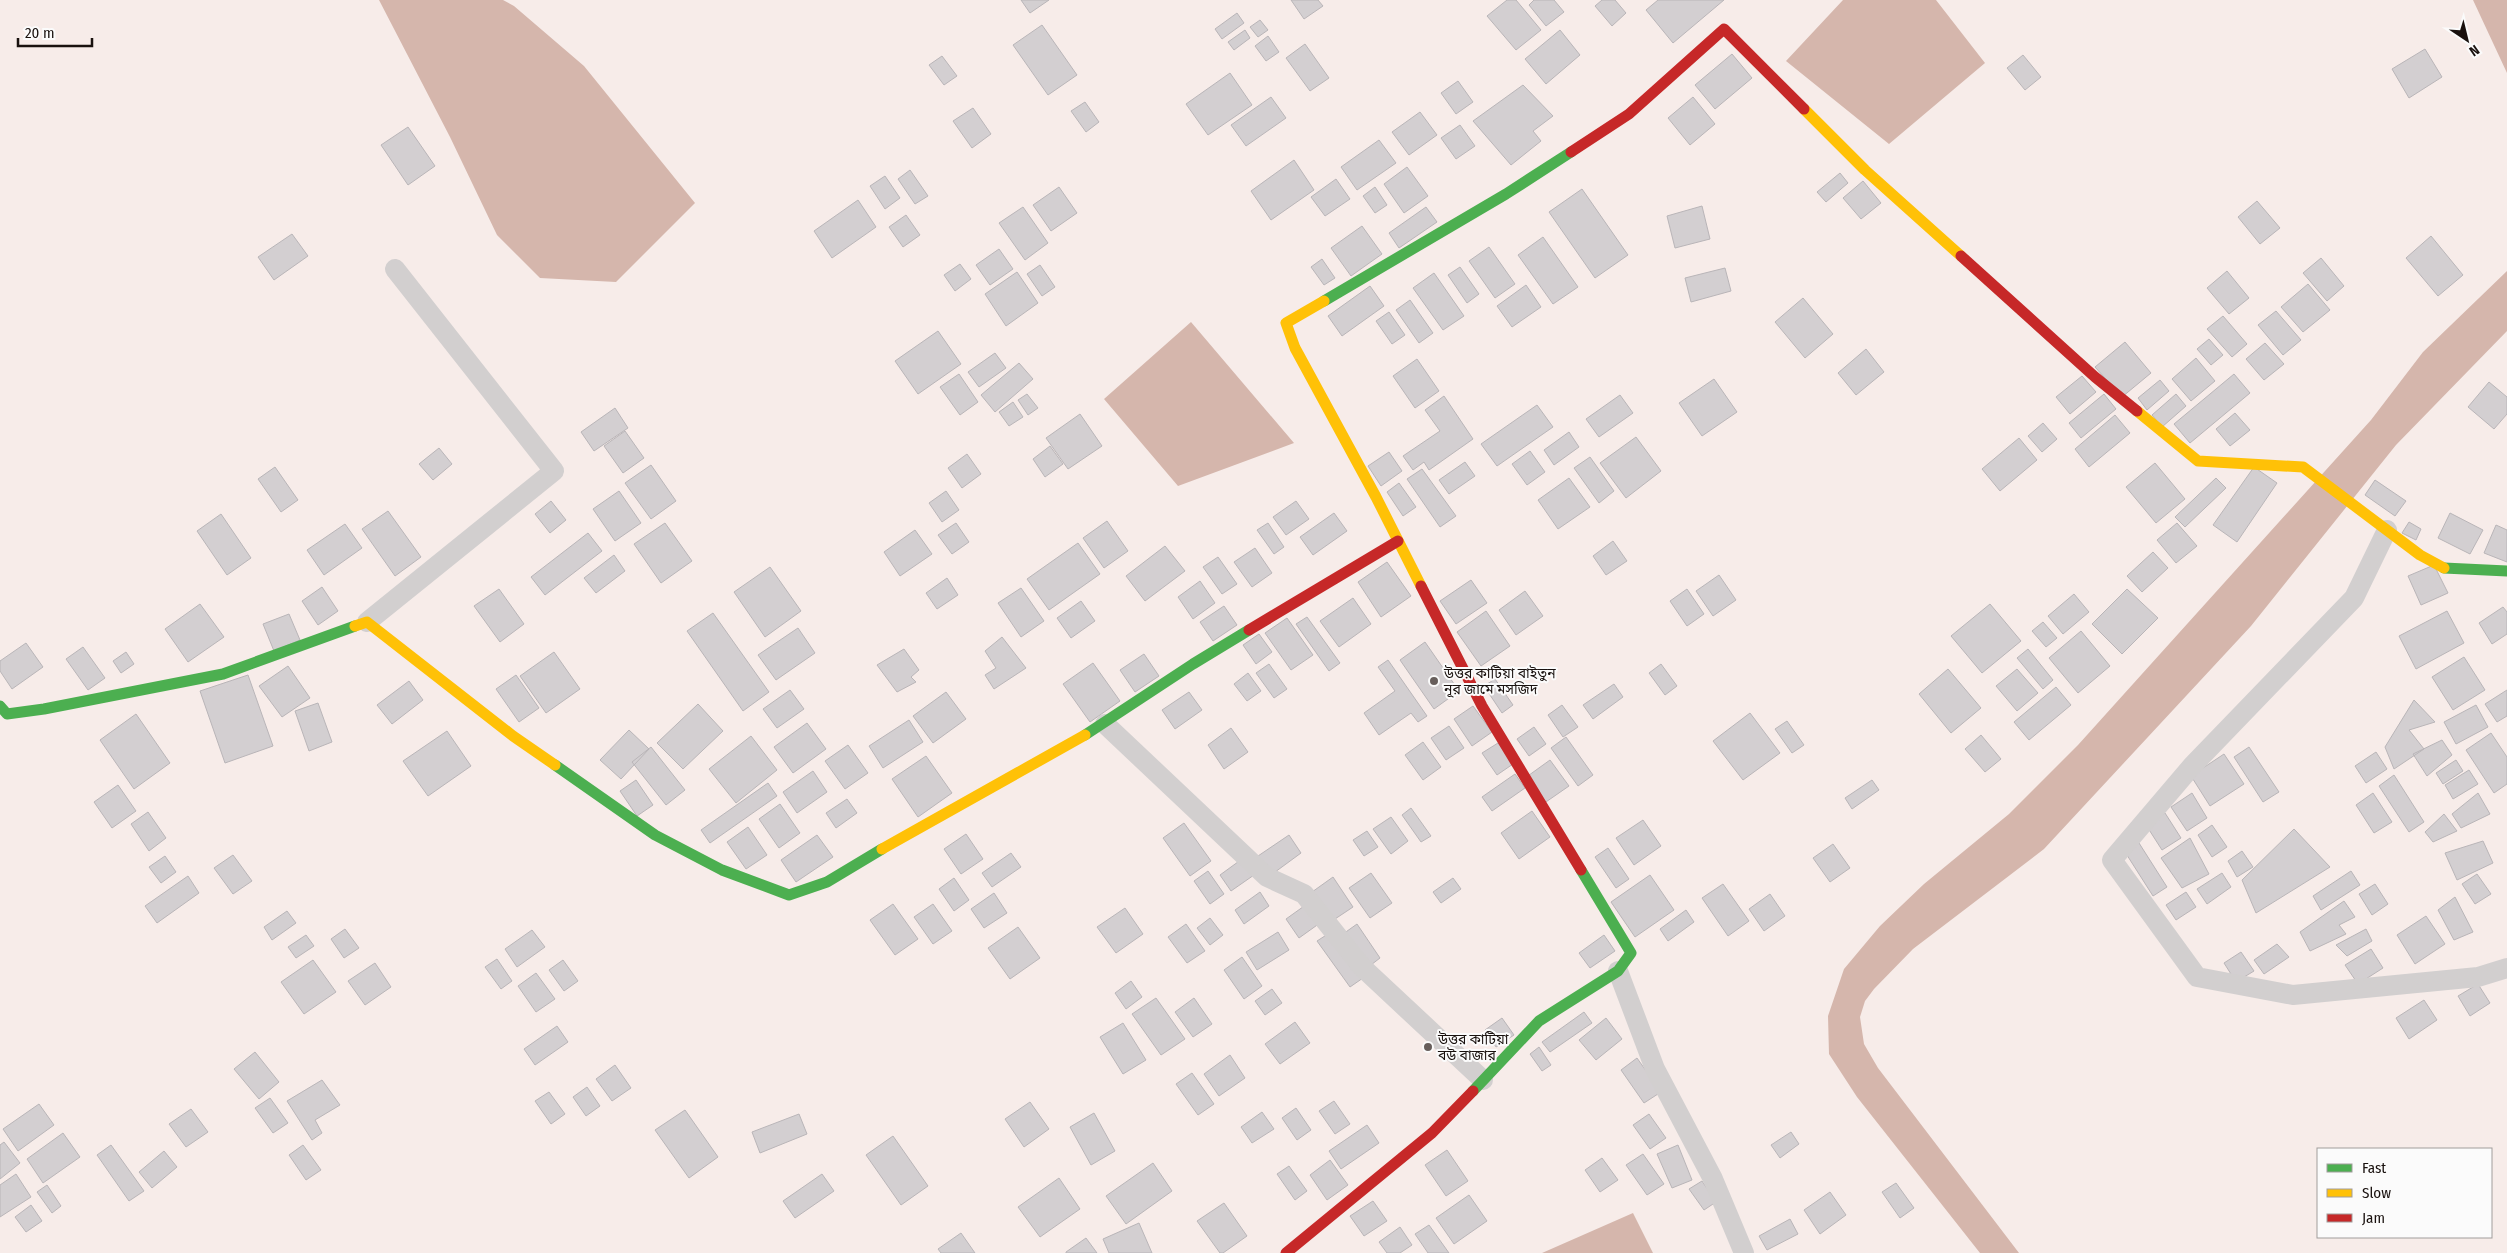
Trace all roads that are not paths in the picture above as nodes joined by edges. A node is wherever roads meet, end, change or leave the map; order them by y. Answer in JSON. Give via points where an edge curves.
{"nodes":[{"id":1,"x":395,"y":269,"type":"dead end"},
{"id":2,"x":2386,"y":530,"type":"junction"},
{"id":3,"x":1398,"y":541,"type":"junction"},
{"id":4,"x":2507,"y":571,"type":"edge"},
{"id":5,"x":367,"y":622,"type":"junction"},
{"id":6,"x":0,"y":706,"type":"edge"},
{"id":7,"x":1106,"y":724,"type":"junction"},
{"id":8,"x":2507,"y":968,"type":"edge"},
{"id":9,"x":1618,"y":971,"type":"junction"},
{"id":10,"x":1483,"y":1080,"type":"junction"},
{"id":11,"x":1286,"y":1253,"type":"edge"},
{"id":12,"x":1744,"y":1253,"type":"edge"}],
"edges":[{"from":1,"to":5,"type":"street","via":[[554,471]]},
{"from":2,"to":3,"type":"street","via":[[2303,467],[2198,461],[2095,378],[1873,177],[1724,29],[1629,114],[1506,194],[1286,323],[1295,348]]},
{"from":2,"to":4,"type":"street","via":[[2420,555],[2445,568]]},
{"from":2,"to":8,"type":"street","via":[[2354,598],[2192,766],[2112,860],[2197,978],[2293,994],[2478,977]]},
{"from":3,"to":7,"type":"street","via":[[1193,664]]},
{"from":3,"to":9,"type":"street","via":[[1482,706],[1631,954]]},
{"from":5,"to":6,"type":"street","via":[[223,674],[44,709],[8,714]]},
{"from":5,"to":7,"type":"street","via":[[513,736],[655,835],[722,870],[789,895],[826,882]]},
{"from":7,"to":10,"type":"street","via":[[1267,877],[1304,894],[1362,966]]},
{"from":9,"to":10,"type":"street","via":[[1539,1022]]},
{"from":9,"to":12,"type":"street","via":[[1655,1069],[1713,1179]]},
{"from":10,"to":11,"type":"street","via":[[1432,1133]]}]}
